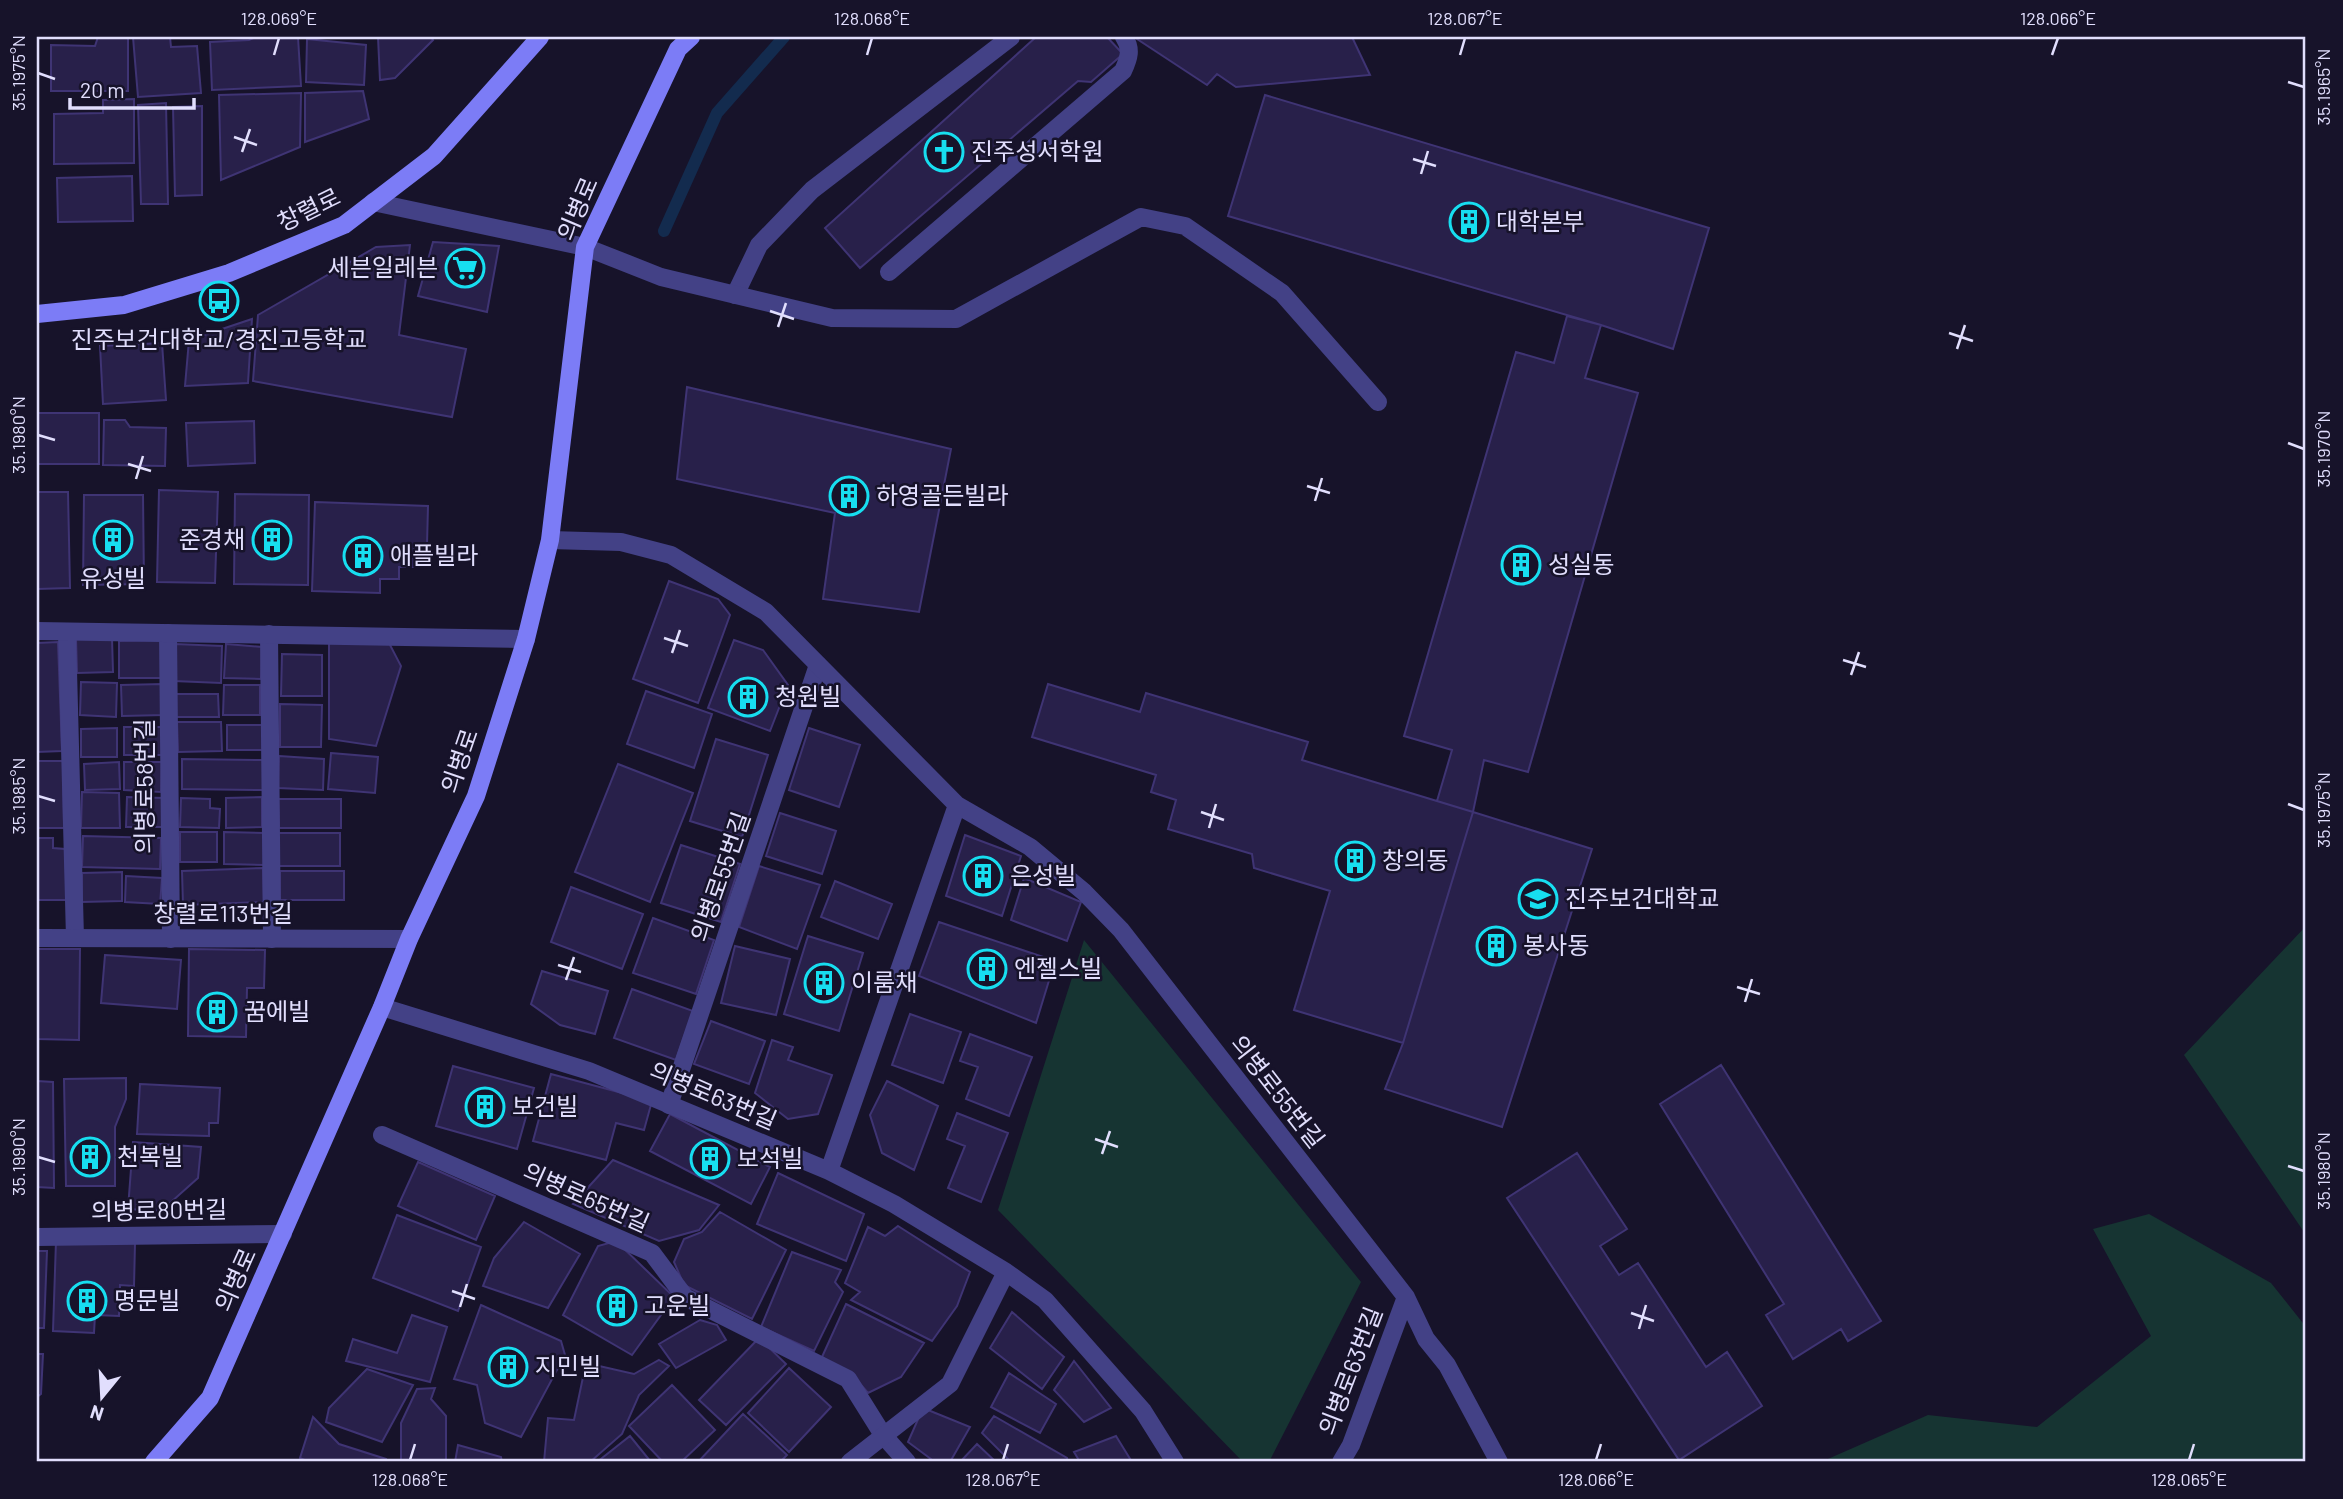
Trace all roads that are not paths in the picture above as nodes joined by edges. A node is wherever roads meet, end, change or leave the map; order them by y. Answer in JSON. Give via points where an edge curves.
{"nodes":[{"id":1,"x":540,"y":37,"type":"edge"},
{"id":2,"x":691,"y":37,"type":"edge"},
{"id":3,"x":1011,"y":37,"type":"edge"},
{"id":4,"x":1124,"y":37,"type":"edge"},
{"id":5,"x":373,"y":202,"type":"junction"},
{"id":6,"x":585,"y":247,"type":"junction"},
{"id":7,"x":888,"y":272,"type":"dead end"},
{"id":8,"x":735,"y":295,"type":"junction"},
{"id":9,"x":37,"y":314,"type":"edge"},
{"id":10,"x":1378,"y":402,"type":"dead end"},
{"id":11,"x":550,"y":540,"type":"junction"},
{"id":12,"x":37,"y":631,"type":"edge"},
{"id":13,"x":67,"y":632,"type":"junction"},
{"id":14,"x":168,"y":633,"type":"junction"},
{"id":15,"x":269,"y":634,"type":"junction"},
{"id":16,"x":526,"y":639,"type":"junction"},
{"id":17,"x":818,"y":665,"type":"junction"},
{"id":18,"x":957,"y":805,"type":"junction"},
{"id":19,"x":37,"y":938,"type":"edge"},
{"id":20,"x":75,"y":939,"type":"junction"},
{"id":21,"x":171,"y":939,"type":"junction"},
{"id":22,"x":272,"y":939,"type":"junction"},
{"id":23,"x":409,"y":939,"type":"junction"},
{"id":24,"x":382,"y":1007,"type":"junction"},
{"id":25,"x":669,"y":1105,"type":"junction"},
{"id":26,"x":382,"y":1135,"type":"dead end"},
{"id":27,"x":830,"y":1171,"type":"junction"},
{"id":28,"x":282,"y":1234,"type":"junction"},
{"id":29,"x":37,"y":1237,"type":"edge"},
{"id":30,"x":1006,"y":1272,"type":"junction"},
{"id":31,"x":1406,"y":1297,"type":"junction"},
{"id":32,"x":883,"y":1435,"type":"junction"},
{"id":33,"x":154,"y":1462,"type":"edge"},
{"id":34,"x":849,"y":1462,"type":"edge"},
{"id":35,"x":907,"y":1462,"type":"edge"},
{"id":36,"x":1175,"y":1462,"type":"edge"},
{"id":37,"x":1341,"y":1462,"type":"edge"},
{"id":38,"x":1499,"y":1462,"type":"edge"}],
"edges":[{"from":1,"to":5,"type":"street","name":"창렬로","via":[[434,156]]},
{"from":2,"to":6,"type":"street","name":"의병로","via":[[678,49]]},
{"from":3,"to":8,"type":"street","via":[[812,190],[759,245]]},
{"from":4,"to":7,"type":"street","via":[[1129,59],[1123,71]]},
{"from":5,"to":6,"type":"street"},
{"from":5,"to":9,"type":"street","name":"창렬로","via":[[344,225],[229,274],[124,305]]},
{"from":6,"to":8,"type":"street","via":[[661,277]]},
{"from":6,"to":11,"type":"street","name":"의병로"},
{"from":8,"to":10,"type":"street","via":[[832,318],[956,320],[1141,217],[1185,226],[1282,293]]},
{"from":11,"to":16,"type":"street","name":"의병로"},
{"from":11,"to":17,"type":"street","name":"의병로55번길","via":[[621,542],[671,555],[766,612]]},
{"from":12,"to":13,"type":"street"},
{"from":13,"to":14,"type":"street"},
{"from":13,"to":20,"type":"street"},
{"from":14,"to":15,"type":"street"},
{"from":14,"to":21,"type":"street","name":"의병로58번길"},
{"from":15,"to":16,"type":"street"},
{"from":15,"to":22,"type":"street"},
{"from":16,"to":23,"type":"street","name":"의병로","via":[[476,796]]},
{"from":17,"to":18,"type":"street","name":"의병로55번길"},
{"from":17,"to":25,"type":"street","name":"의병로55번길"},
{"from":18,"to":27,"type":"street"},
{"from":18,"to":31,"type":"street","name":"의병로55번길","via":[[1030,846],[1121,930]]},
{"from":19,"to":20,"type":"street","name":"창렬로113번길"},
{"from":20,"to":21,"type":"street","name":"창렬로113번길"},
{"from":21,"to":22,"type":"street","name":"창렬로113번길"},
{"from":22,"to":23,"type":"street","name":"창렬로113번길"},
{"from":23,"to":24,"type":"street","name":"의병로"},
{"from":24,"to":25,"type":"street","name":"의병로63번길","via":[[589,1071]]},
{"from":24,"to":28,"type":"street","name":"의병로"},
{"from":25,"to":27,"type":"street","name":"의병로63번길"},
{"from":26,"to":32,"type":"street","name":"의병로65번길","via":[[652,1253],[685,1297],[848,1379]]},
{"from":27,"to":30,"type":"street","name":"의병로63번길"},
{"from":28,"to":29,"type":"street","name":"의병로80번길"},
{"from":28,"to":33,"type":"street","name":"의병로","via":[[210,1398]]},
{"from":30,"to":32,"type":"street","via":[[950,1384]]},
{"from":30,"to":36,"type":"street","name":"의병로63번길","via":[[1045,1300],[1143,1411]]},
{"from":31,"to":37,"type":"street","name":"의병로63번길"},
{"from":31,"to":38,"type":"street","name":"의병로55번길"},
{"from":32,"to":34,"type":"street"},
{"from":32,"to":35,"type":"street","name":"의병로65번길"}]}
